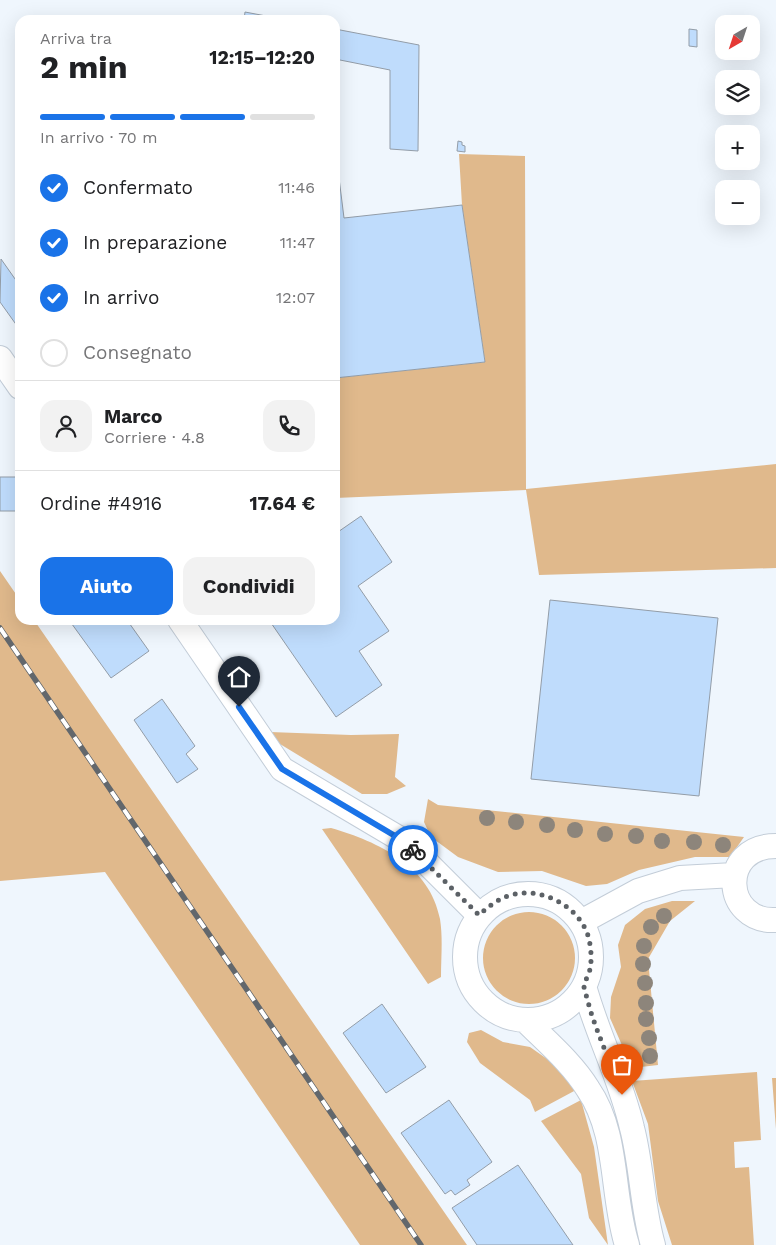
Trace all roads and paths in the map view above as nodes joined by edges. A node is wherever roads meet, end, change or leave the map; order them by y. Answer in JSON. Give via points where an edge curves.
{"nodes":[{"id":1,"x":8,"y":360,"type":"edge"},
{"id":2,"x":15,"y":376,"type":"edge"},
{"id":3,"x":183,"y":625,"type":"edge"},
{"id":4,"x":776,"y":845,"type":"edge"},
{"id":5,"x":734,"y":875,"type":"junction"},
{"id":6,"x":479,"y":915,"type":"junction"},
{"id":7,"x":776,"y":920,"type":"edge"},
{"id":8,"x":581,"y":922,"type":"junction"},
{"id":9,"x":584,"y":986,"type":"junction"},
{"id":10,"x":526,"y":1021,"type":"junction"},
{"id":11,"x":627,"y":1245,"type":"edge"},
{"id":12,"x":654,"y":1245,"type":"edge"}],
"edges":[{"from":1,"to":2,"type":"street"},
{"from":3,"to":6,"type":"street","via":[[282,769],[407,843]]},
{"from":4,"to":5,"type":"street","via":[[759,848],[745,856]]},
{"from":5,"to":7,"type":"street","via":[[734,889],[748,912],[760,919]]},
{"from":5,"to":8,"type":"street","via":[[680,878],[638,891]]},
{"from":6,"to":8,"type":"street","via":[[494,902],[512,895],[532,893],[551,897],[568,907]]},
{"from":6,"to":10,"type":"street","via":[[468,932],[464,952],[468,979],[488,1007],[506,1017]]},
{"from":8,"to":9,"type":"street","via":[[591,953],[590,970]]},
{"from":9,"to":10,"type":"street","via":[[574,1001],[560,1012]]},
{"from":9,"to":12,"type":"street","via":[[632,1128]]},
{"from":10,"to":11,"type":"street","via":[[584,1083],[600,1114],[611,1152]]}]}
